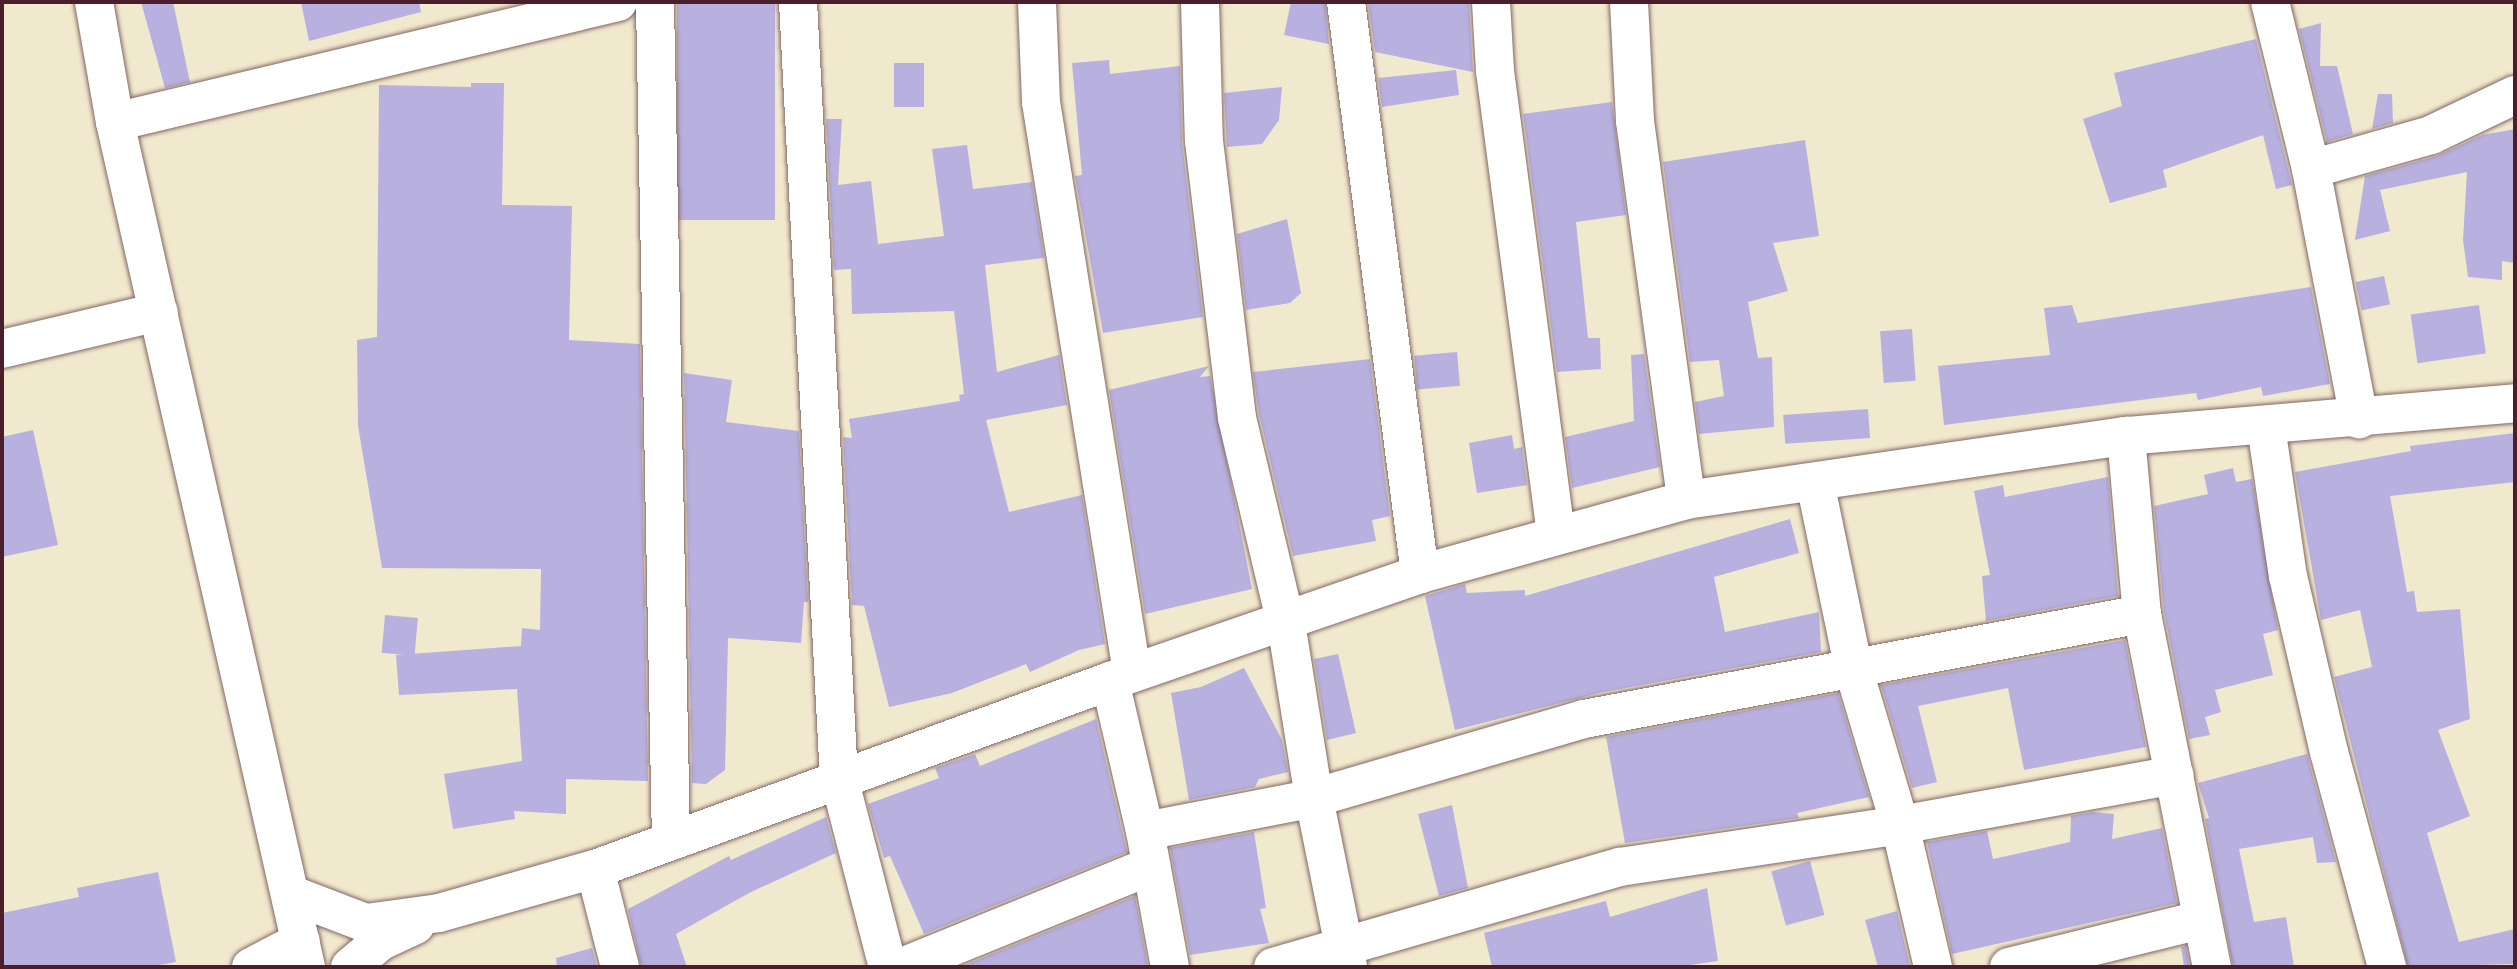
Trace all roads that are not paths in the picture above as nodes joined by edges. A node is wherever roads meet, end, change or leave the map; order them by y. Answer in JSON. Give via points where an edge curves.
{"nodes":[{"id":1,"x":94,"y":2,"type":"edge"},
{"id":2,"x":618,"y":2,"type":"edge"},
{"id":3,"x":656,"y":2,"type":"edge"},
{"id":4,"x":798,"y":2,"type":"edge"},
{"id":5,"x":1037,"y":2,"type":"edge"},
{"id":6,"x":1200,"y":2,"type":"edge"},
{"id":7,"x":1346,"y":2,"type":"edge"},
{"id":8,"x":1491,"y":2,"type":"edge"},
{"id":9,"x":1629,"y":2,"type":"edge"},
{"id":10,"x":2270,"y":2,"type":"edge"},
{"id":11,"x":2515,"y":95,"type":"edge"},
{"id":12,"x":115,"y":122,"type":"junction"},
{"id":13,"x":2311,"y":169,"type":"junction"},
{"id":14,"x":159,"y":312,"type":"junction"},
{"id":15,"x":2,"y":349,"type":"edge"},
{"id":16,"x":2515,"y":403,"type":"edge"},
{"id":17,"x":2359,"y":419,"type":"junction"},
{"id":18,"x":2266,"y":426,"type":"junction"},
{"id":19,"x":2126,"y":436,"type":"junction"},
{"id":20,"x":1815,"y":482,"type":"junction"},
{"id":21,"x":1686,"y":500,"type":"junction"},
{"id":22,"x":1556,"y":534,"type":"junction"},
{"id":23,"x":1420,"y":574,"type":"junction"},
{"id":24,"x":2142,"y":614,"type":"junction"},
{"id":25,"x":1286,"y":623,"type":"junction"},
{"id":26,"x":1854,"y":671,"type":"junction"},
{"id":27,"x":1121,"y":677,"type":"junction"},
{"id":28,"x":2174,"y":775,"type":"junction"},
{"id":29,"x":839,"y":778,"type":"junction"},
{"id":30,"x":1314,"y":798,"type":"junction"},
{"id":31,"x":1900,"y":825,"type":"junction"},
{"id":32,"x":671,"y":841,"type":"junction"},
{"id":33,"x":1148,"y":849,"type":"junction"},
{"id":34,"x":596,"y":869,"type":"junction"},
{"id":35,"x":290,"y":894,"type":"junction"},
{"id":36,"x":439,"y":913,"type":"junction"},
{"id":37,"x":2201,"y":920,"type":"junction"},
{"id":38,"x":303,"y":954,"type":"edge"},
{"id":39,"x":1346,"y":957,"type":"edge"},
{"id":40,"x":251,"y":967,"type":"edge"},
{"id":41,"x":350,"y":967,"type":"edge"},
{"id":42,"x":620,"y":967,"type":"edge"},
{"id":43,"x":888,"y":967,"type":"edge"},
{"id":44,"x":902,"y":967,"type":"edge"},
{"id":45,"x":1170,"y":967,"type":"edge"},
{"id":46,"x":1273,"y":967,"type":"edge"},
{"id":47,"x":1933,"y":967,"type":"edge"},
{"id":48,"x":2010,"y":967,"type":"edge"},
{"id":49,"x":2212,"y":967,"type":"edge"},
{"id":50,"x":2387,"y":967,"type":"edge"}],
"edges":[{"from":1,"to":12,"type":"street"},
{"from":2,"to":12,"type":"street"},
{"from":3,"to":32,"type":"street"},
{"from":4,"to":29,"type":"street"},
{"from":5,"to":27,"type":"street","via":[[1041,102]]},
{"from":6,"to":25,"type":"street","via":[[1204,141],[1237,418]]},
{"from":7,"to":23,"type":"street"},
{"from":8,"to":22,"type":"street","via":[[1495,71]]},
{"from":9,"to":21,"type":"street","via":[[1635,121]]},
{"from":10,"to":13,"type":"street"},
{"from":11,"to":13,"type":"street","via":[[2431,135]]},
{"from":12,"to":14,"type":"street"},
{"from":13,"to":17,"type":"street"},
{"from":14,"to":15,"type":"street"},
{"from":14,"to":35,"type":"street"},
{"from":16,"to":17,"type":"street"},
{"from":17,"to":18,"type":"street"},
{"from":18,"to":19,"type":"street"},
{"from":18,"to":50,"type":"street","via":[[2288,576]]},
{"from":19,"to":20,"type":"street"},
{"from":19,"to":24,"type":"street"},
{"from":20,"to":21,"type":"street"},
{"from":20,"to":26,"type":"street"},
{"from":21,"to":22,"type":"street"},
{"from":22,"to":23,"type":"street"},
{"from":23,"to":25,"type":"street"},
{"from":24,"to":26,"type":"street"},
{"from":24,"to":28,"type":"street"},
{"from":25,"to":27,"type":"street"},
{"from":25,"to":30,"type":"street"},
{"from":26,"to":30,"type":"street","via":[[1584,719]]},
{"from":26,"to":31,"type":"street"},
{"from":27,"to":29,"type":"street"},
{"from":27,"to":33,"type":"street"},
{"from":28,"to":31,"type":"street"},
{"from":28,"to":37,"type":"street"},
{"from":29,"to":32,"type":"street"},
{"from":29,"to":43,"type":"street"},
{"from":30,"to":33,"type":"street"},
{"from":30,"to":39,"type":"street"},
{"from":31,"to":39,"type":"street","via":[[1620,867]]},
{"from":31,"to":47,"type":"street"},
{"from":32,"to":34,"type":"street"},
{"from":33,"to":44,"type":"street"},
{"from":33,"to":45,"type":"street"},
{"from":34,"to":36,"type":"street"},
{"from":34,"to":42,"type":"street"},
{"from":35,"to":36,"type":"street","via":[[366,923]]},
{"from":35,"to":38,"type":"street"},
{"from":36,"to":41,"type":"street","via":[[381,941]]},
{"from":37,"to":48,"type":"street"},
{"from":37,"to":49,"type":"street"},
{"from":38,"to":40,"type":"street"},
{"from":39,"to":46,"type":"street"}]}
